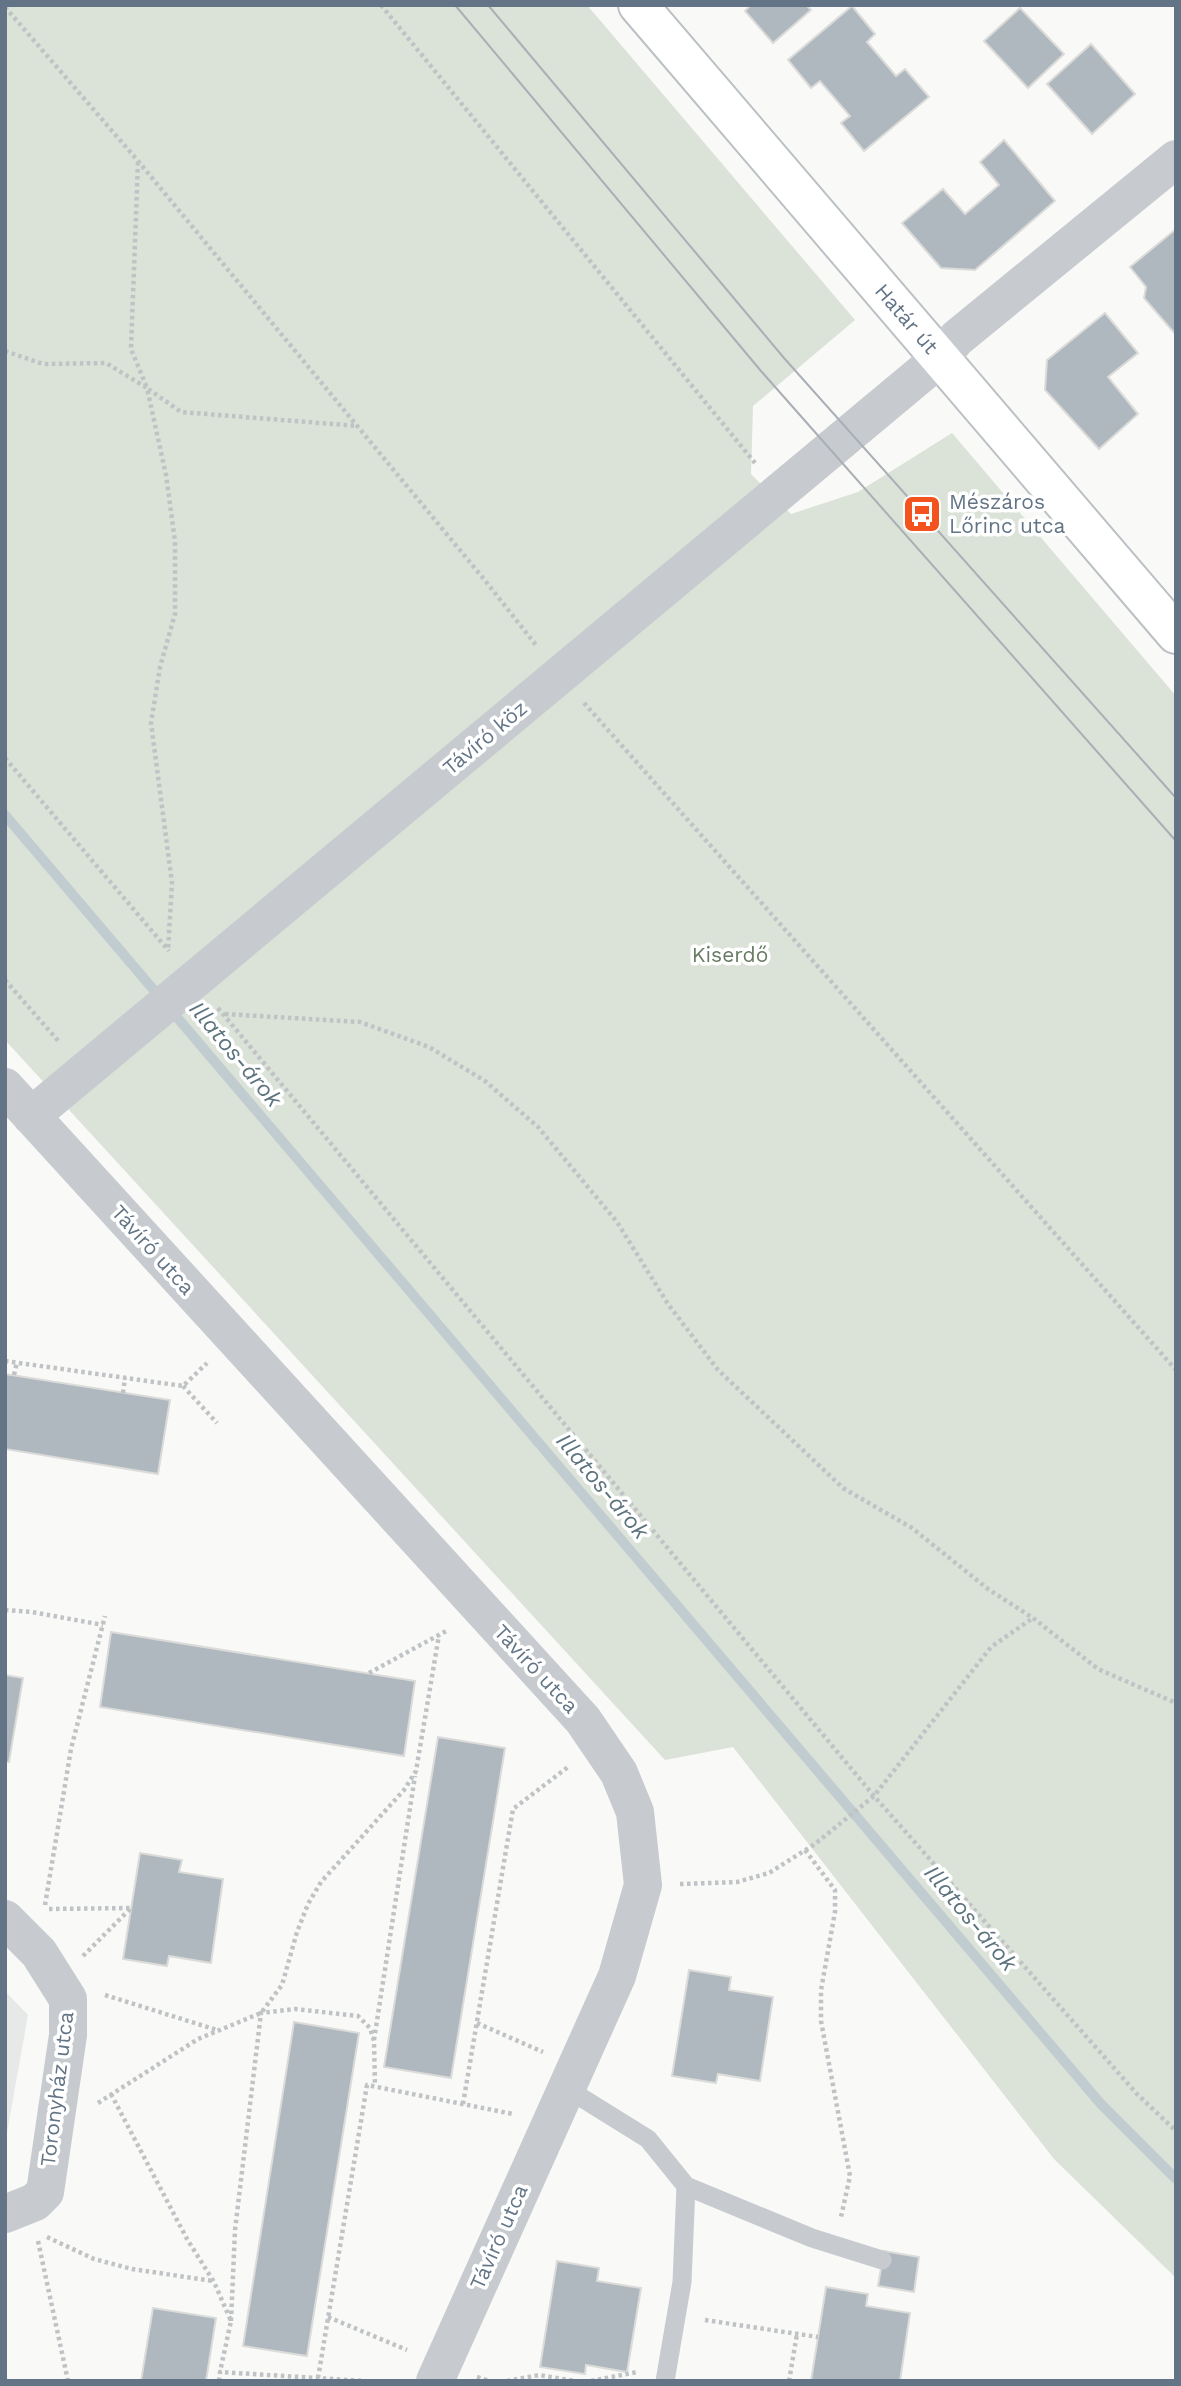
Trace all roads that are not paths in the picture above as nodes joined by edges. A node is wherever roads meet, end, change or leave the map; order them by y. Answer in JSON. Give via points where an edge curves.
{"nodes":[{"id":1,"x":638,"y":5,"type":"edge"},
{"id":2,"x":1176,"y":159,"type":"edge"},
{"id":3,"x":939,"y":359,"type":"junction"},
{"id":4,"x":1176,"y":634,"type":"edge"},
{"id":5,"x":5,"y":1087,"type":"edge"},
{"id":6,"x":31,"y":1116,"type":"junction"},
{"id":7,"x":5,"y":1919,"type":"edge"},
{"id":8,"x":564,"y":2092,"type":"junction"},
{"id":9,"x":686,"y":2186,"type":"junction"},
{"id":10,"x":23,"y":2217,"type":"edge"},
{"id":11,"x":882,"y":2260,"type":"dead end"},
{"id":12,"x":438,"y":2373,"type":"edge"},
{"id":13,"x":656,"y":2377,"type":"edge"}],
"edges":[{"from":1,"to":3,"type":"main road","name":"Határ út"},
{"from":2,"to":3,"type":"street","via":[[957,338]]},
{"from":3,"to":4,"type":"main road","name":"Határ út"},
{"from":3,"to":6,"type":"street","name":"Távíró köz"},
{"from":5,"to":6,"type":"street","name":"Távíró utca"},
{"from":6,"to":8,"type":"street","name":"Távíró utca","via":[[583,1720],[618,1773],[635,1812],[643,1885],[617,1976]]},
{"from":7,"to":10,"type":"street","name":"Toronyház utca","via":[[39,1953],[68,2000],[68,2035],[45,2192]]},
{"from":8,"to":9,"type":"lane","via":[[648,2139]]},
{"from":8,"to":12,"type":"street","name":"Távíró utca"},
{"from":9,"to":11,"type":"lane","via":[[812,2238]]},
{"from":9,"to":13,"type":"lane","via":[[682,2282]]}]}
